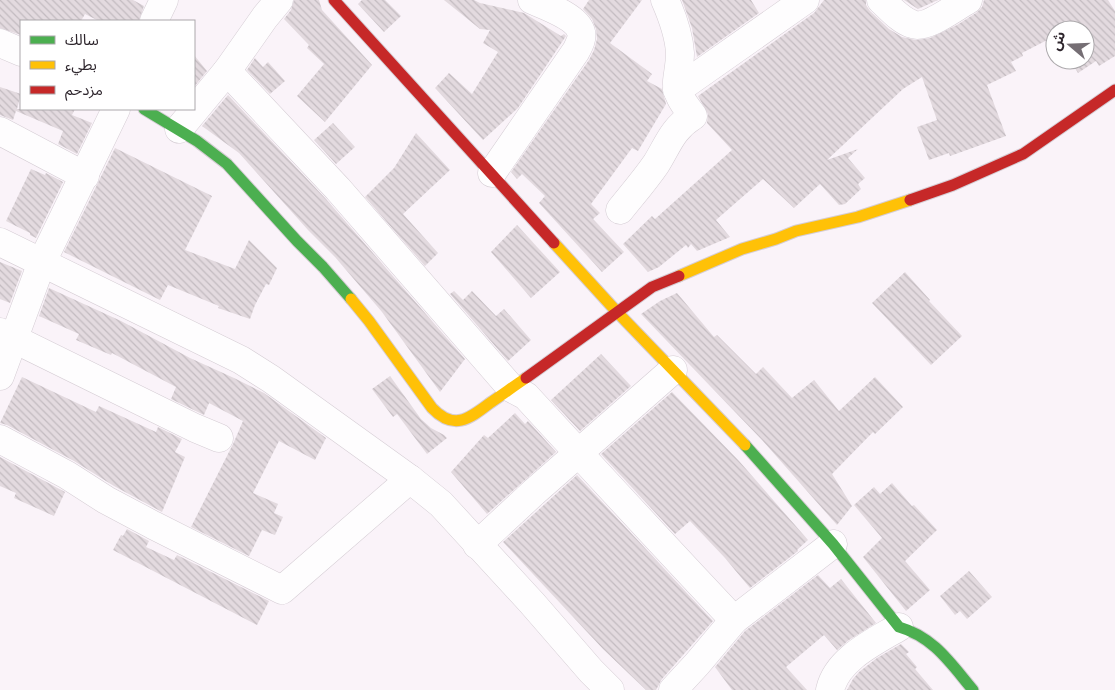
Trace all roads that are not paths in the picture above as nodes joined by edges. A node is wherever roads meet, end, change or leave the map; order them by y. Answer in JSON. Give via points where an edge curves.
{"nodes":[{"id":1,"x":164,"y":0,"type":"edge"},
{"id":2,"x":279,"y":0,"type":"edge"},
{"id":3,"x":334,"y":0,"type":"edge"},
{"id":4,"x":532,"y":0,"type":"edge"},
{"id":5,"x":664,"y":0,"type":"edge"},
{"id":6,"x":805,"y":0,"type":"edge"},
{"id":7,"x":881,"y":0,"type":"edge"},
{"id":8,"x":968,"y":0,"type":"edge"},
{"id":9,"x":154,"y":20,"type":"edge"},
{"id":10,"x":0,"y":43,"type":"edge"},
{"id":11,"x":20,"y":52,"type":"edge"},
{"id":12,"x":227,"y":71,"type":"junction"},
{"id":13,"x":677,"y":90,"type":"junction"},
{"id":14,"x":1115,"y":90,"type":"edge"},
{"id":15,"x":116,"y":110,"type":"edge"},
{"id":16,"x":146,"y":110,"type":"edge"},
{"id":17,"x":179,"y":130,"type":"junction"},
{"id":18,"x":0,"y":131,"type":"edge"},
{"id":19,"x":492,"y":173,"type":"junction"},
{"id":20,"x":85,"y":176,"type":"junction"},
{"id":21,"x":620,"y":210,"type":"dead end"},
{"id":22,"x":0,"y":242,"type":"edge"},
{"id":23,"x":42,"y":262,"type":"junction"},
{"id":24,"x":617,"y":312,"type":"junction"},
{"id":25,"x":7,"y":335,"type":"edge"},
{"id":26,"x":673,"y":370,"type":"junction"},
{"id":27,"x":0,"y":376,"type":"edge"},
{"id":28,"x":511,"y":388,"type":"junction"},
{"id":29,"x":219,"y":438,"type":"dead end"},
{"id":30,"x":0,"y":439,"type":"edge"},
{"id":31,"x":579,"y":453,"type":"junction"},
{"id":32,"x":410,"y":479,"type":"junction"},
{"id":33,"x":833,"y":544,"type":"junction"},
{"id":34,"x":477,"y":545,"type":"junction"},
{"id":35,"x":734,"y":620,"type":"junction"},
{"id":36,"x":899,"y":627,"type":"junction"},
{"id":37,"x":610,"y":690,"type":"edge"},
{"id":38,"x":673,"y":690,"type":"edge"},
{"id":39,"x":830,"y":690,"type":"edge"},
{"id":40,"x":973,"y":690,"type":"edge"}],
"edges":[{"from":1,"to":9,"type":"street"},
{"from":2,"to":12,"type":"street"},
{"from":3,"to":19,"type":"street"},
{"from":4,"to":19,"type":"street","via":[[571,19],[579,26],[581,41]]},
{"from":5,"to":13,"type":"street","via":[[679,42]]},
{"from":6,"to":13,"type":"street"},
{"from":7,"to":8,"type":"street","via":[[915,26],[926,24]]},
{"from":10,"to":11,"type":"street"},
{"from":12,"to":17,"type":"street"},
{"from":12,"to":28,"type":"street","via":[[338,189]]},
{"from":13,"to":21,"type":"street","via":[[693,116],[675,131],[656,163]]},
{"from":14,"to":24,"type":"street","via":[[1023,154],[992,169],[858,216],[796,231],[742,249],[660,284]]},
{"from":15,"to":20,"type":"street"},
{"from":16,"to":17,"type":"street"},
{"from":17,"to":28,"type":"street","via":[[228,164],[323,267],[369,321],[440,417],[450,421],[470,418]]},
{"from":18,"to":20,"type":"street"},
{"from":19,"to":24,"type":"street"},
{"from":20,"to":23,"type":"street"},
{"from":22,"to":23,"type":"street"},
{"from":23,"to":25,"type":"street"},
{"from":23,"to":32,"type":"street","via":[[241,360]]},
{"from":24,"to":26,"type":"street"},
{"from":24,"to":28,"type":"street"},
{"from":25,"to":27,"type":"street"},
{"from":25,"to":29,"type":"street"},
{"from":26,"to":31,"type":"street"},
{"from":26,"to":33,"type":"street","via":[[750,450]]},
{"from":28,"to":31,"type":"street","via":[[526,396]]},
{"from":30,"to":32,"type":"street","via":[[106,500],[282,590]]},
{"from":31,"to":34,"type":"street"},
{"from":31,"to":35,"type":"street"},
{"from":32,"to":34,"type":"street","via":[[441,504]]},
{"from":33,"to":35,"type":"street"},
{"from":33,"to":36,"type":"street"},
{"from":34,"to":37,"type":"street"},
{"from":35,"to":38,"type":"street"},
{"from":36,"to":39,"type":"street","via":[[860,651],[836,676]]},
{"from":36,"to":40,"type":"street","via":[[934,644]]}]}
